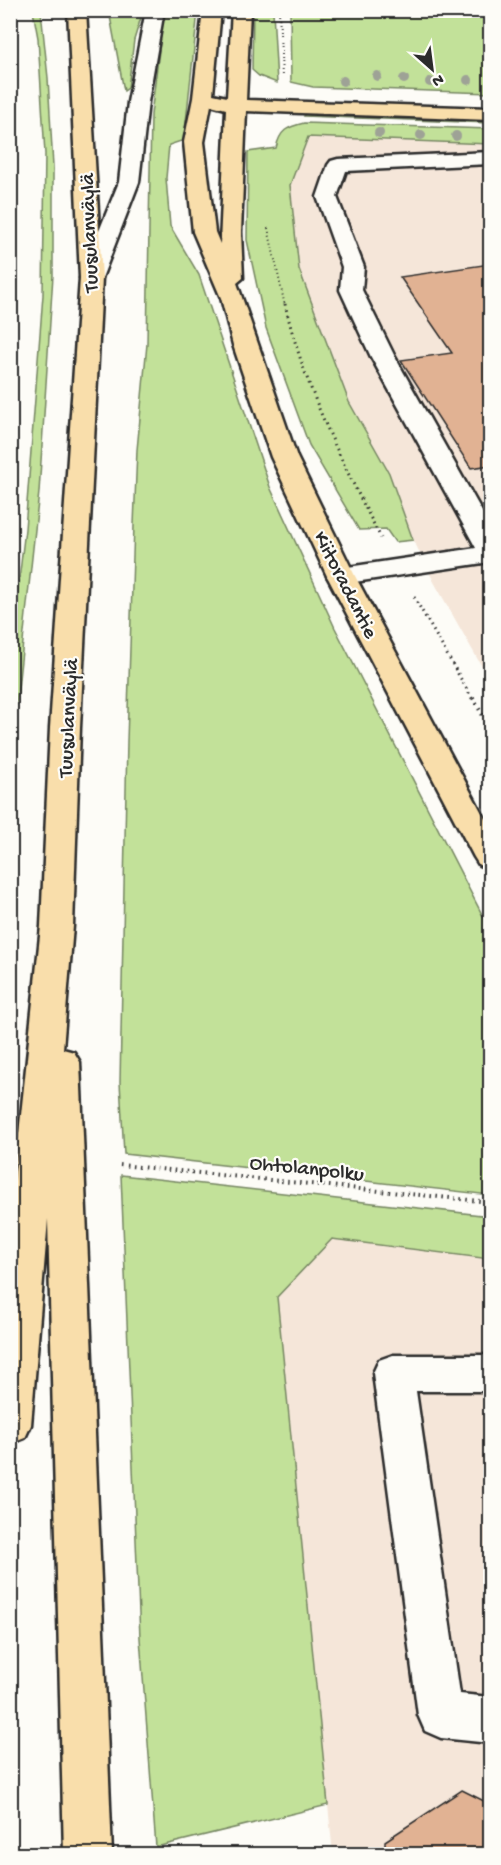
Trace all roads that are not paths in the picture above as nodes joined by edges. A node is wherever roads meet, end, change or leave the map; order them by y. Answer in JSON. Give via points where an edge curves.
{"nodes":[{"id":1,"x":77,"y":10,"type":"edge"},
{"id":2,"x":154,"y":10,"type":"edge"},
{"id":3,"x":212,"y":10,"type":"edge"},
{"id":4,"x":241,"y":10,"type":"edge"},
{"id":5,"x":203,"y":98,"type":"junction"},
{"id":6,"x":236,"y":98,"type":"junction"},
{"id":7,"x":490,"y":100,"type":"edge"},
{"id":8,"x":490,"y":114,"type":"edge"},
{"id":9,"x":490,"y":158,"type":"edge"},
{"id":10,"x":91,"y":278,"type":"junction"},
{"id":11,"x":232,"y":298,"type":"junction"},
{"id":12,"x":490,"y":549,"type":"edge"},
{"id":13,"x":490,"y":554,"type":"edge"},
{"id":14,"x":341,"y":576,"type":"junction"},
{"id":15,"x":490,"y":857,"type":"edge"},
{"id":16,"x":57,"y":926,"type":"junction"},
{"id":17,"x":490,"y":1373,"type":"edge"},
{"id":18,"x":10,"y":1425,"type":"edge"},
{"id":19,"x":490,"y":1720,"type":"edge"},
{"id":20,"x":88,"y":1854,"type":"edge"}],
"edges":[{"from":1,"to":10,"type":"main road","name":"Tuusulanväylä"},
{"from":2,"to":10,"type":"lane","via":[[129,182]]},
{"from":3,"to":5,"type":"main road","name":"Kiitoradantie"},
{"from":4,"to":6,"type":"main road","name":"Kiitoradantie"},
{"from":5,"to":6,"type":"main road"},
{"from":5,"to":11,"type":"main road","name":"Kiitoradantie","via":[[194,142],[204,232]]},
{"from":6,"to":7,"type":"main road","via":[[282,93]]},
{"from":6,"to":8,"type":"main road"},
{"from":6,"to":11,"type":"main road","name":"Kiitoradantie","via":[[230,232]]},
{"from":9,"to":12,"type":"lane","via":[[338,165],[327,197],[353,267],[351,290],[383,357]]},
{"from":10,"to":16,"type":"main road","name":"Tuusulanväylä"},
{"from":11,"to":14,"type":"main road","name":"Kiitoradantie","via":[[284,457]]},
{"from":13,"to":14,"type":"lane"},
{"from":14,"to":15,"type":"main road","name":"Kiitoradantie"},
{"from":16,"to":18,"type":"main road","name":"Tuusulanväylä"},
{"from":16,"to":20,"type":"main road"},
{"from":17,"to":19,"type":"lane","via":[[393,1372],[441,1715]]}]}
